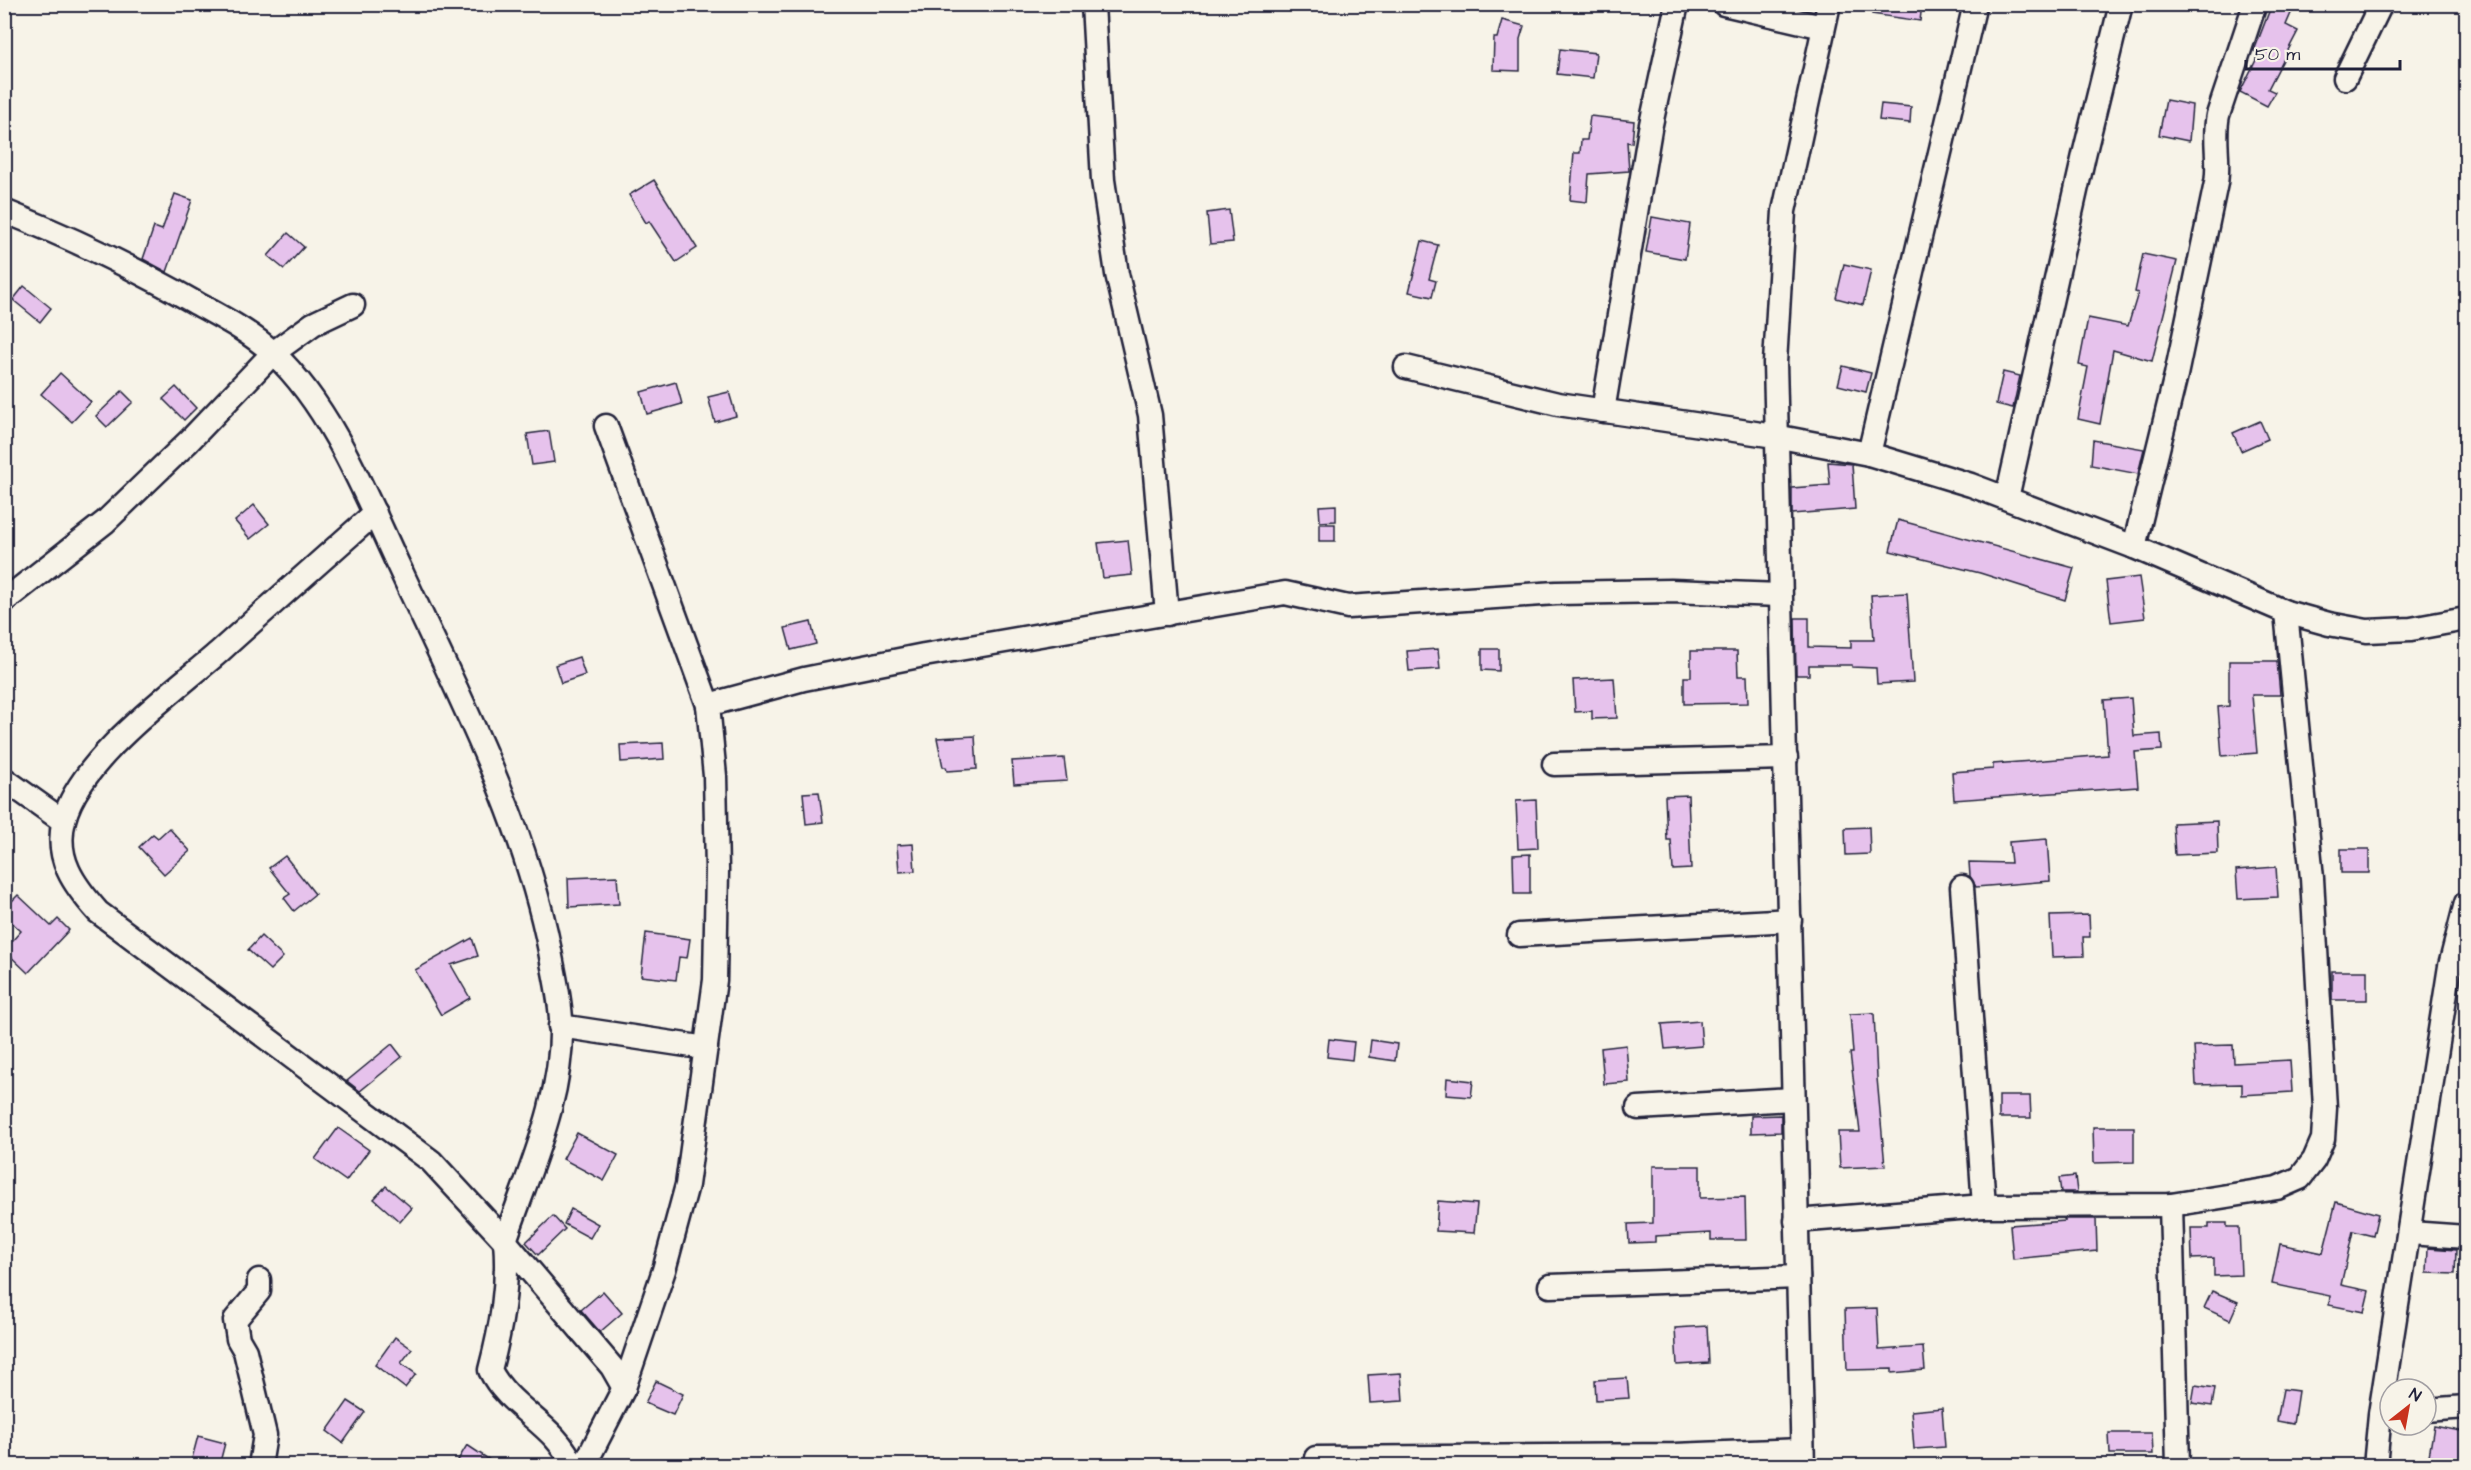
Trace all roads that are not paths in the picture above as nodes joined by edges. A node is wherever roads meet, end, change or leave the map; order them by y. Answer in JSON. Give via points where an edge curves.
{"nodes":[{"id":1,"x":1093,"y":4,"type":"edge"},
{"id":2,"x":1677,"y":4,"type":"edge"},
{"id":3,"x":1724,"y":4,"type":"edge"},
{"id":4,"x":1828,"y":4,"type":"edge"},
{"id":5,"x":1975,"y":4,"type":"edge"},
{"id":6,"x":2121,"y":4,"type":"edge"},
{"id":7,"x":2255,"y":4,"type":"edge"},
{"id":8,"x":2381,"y":4,"type":"edge"},
{"id":9,"x":1823,"y":27,"type":"junction"},
{"id":10,"x":2345,"y":78,"type":"dead end"},
{"id":11,"x":4,"y":211,"type":"edge"},
{"id":12,"x":353,"y":305,"type":"dead end"},
{"id":13,"x":273,"y":353,"type":"junction"},
{"id":14,"x":1406,"y":367,"type":"dead end"},
{"id":15,"x":1603,"y":411,"type":"junction"},
{"id":16,"x":606,"y":426,"type":"dead end"},
{"id":17,"x":1775,"y":436,"type":"junction"},
{"id":18,"x":1869,"y":454,"type":"junction"},
{"id":19,"x":2007,"y":498,"type":"junction"},
{"id":20,"x":375,"y":513,"type":"junction"},
{"id":21,"x":2134,"y":546,"type":"junction"},
{"id":22,"x":1780,"y":595,"type":"junction"},
{"id":23,"x":4,"y":601,"type":"edge"},
{"id":24,"x":2286,"y":612,"type":"junction"},
{"id":25,"x":1167,"y":614,"type":"junction"},
{"id":26,"x":2466,"y":619,"type":"edge"},
{"id":27,"x":708,"y":705,"type":"junction"},
{"id":28,"x":1786,"y":758,"type":"junction"},
{"id":29,"x":1554,"y":764,"type":"dead end"},
{"id":30,"x":4,"y":779,"type":"edge"},
{"id":31,"x":63,"y":821,"type":"junction"},
{"id":32,"x":1962,"y":887,"type":"dead end"},
{"id":33,"x":2465,"y":911,"type":"edge"},
{"id":34,"x":1790,"y":920,"type":"junction"},
{"id":35,"x":1519,"y":935,"type":"dead end"},
{"id":36,"x":560,"y":1026,"type":"junction"},
{"id":37,"x":706,"y":1048,"type":"junction"},
{"id":38,"x":1793,"y":1099,"type":"junction"},
{"id":39,"x":1638,"y":1107,"type":"dead end"},
{"id":40,"x":1984,"y":1206,"type":"junction"},
{"id":41,"x":2171,"y":1206,"type":"junction"},
{"id":42,"x":1796,"y":1221,"type":"junction"},
{"id":43,"x":2410,"y":1233,"type":"junction"},
{"id":44,"x":2466,"y":1237,"type":"edge"},
{"id":45,"x":505,"y":1241,"type":"junction"},
{"id":46,"x":1798,"y":1277,"type":"junction"},
{"id":47,"x":259,"y":1280,"type":"dead end"},
{"id":48,"x":1550,"y":1286,"type":"dead end"},
{"id":49,"x":2390,"y":1377,"type":"edge"},
{"id":50,"x":624,"y":1388,"type":"junction"},
{"id":51,"x":2466,"y":1407,"type":"edge"},
{"id":52,"x":2438,"y":1409,"type":"edge"},
{"id":53,"x":2380,"y":1437,"type":"edge"},
{"id":54,"x":1316,"y":1458,"type":"dead end"},
{"id":55,"x":1803,"y":1458,"type":"edge"},
{"id":56,"x":260,"y":1466,"type":"edge"},
{"id":57,"x":573,"y":1466,"type":"edge"},
{"id":58,"x":584,"y":1466,"type":"edge"},
{"id":59,"x":2178,"y":1466,"type":"edge"},
{"id":60,"x":2375,"y":1466,"type":"edge"}],
"edges":[{"from":1,"to":25,"type":"street","via":[[1103,180],[1117,274],[1150,415]]},
{"from":2,"to":15,"type":"street","via":[[1650,129]]},
{"from":3,"to":9,"type":"street"},
{"from":4,"to":9,"type":"street"},
{"from":5,"to":18,"type":"street"},
{"from":6,"to":19,"type":"street"},
{"from":7,"to":21,"type":"street","via":[[2214,131],[2219,166],[2214,194],[2176,375]]},
{"from":8,"to":10,"type":"street"},
{"from":9,"to":17,"type":"street","via":[[1784,211]]},
{"from":11,"to":13,"type":"street","via":[[183,295]]},
{"from":12,"to":13,"type":"street","via":[[313,324]]},
{"from":13,"to":20,"type":"street","via":[[300,382],[331,430]]},
{"from":13,"to":23,"type":"street","via":[[105,522]]},
{"from":14,"to":15,"type":"street"},
{"from":15,"to":17,"type":"street"},
{"from":16,"to":27,"type":"street"},
{"from":17,"to":18,"type":"street"},
{"from":17,"to":22,"type":"street"},
{"from":18,"to":19,"type":"street"},
{"from":19,"to":21,"type":"street"},
{"from":20,"to":31,"type":"street","via":[[114,746],[72,795]]},
{"from":20,"to":36,"type":"street","via":[[478,739],[516,834],[542,910]]},
{"from":21,"to":24,"type":"street"},
{"from":22,"to":25,"type":"street","via":[[1671,591],[1556,593],[1348,607],[1285,592]]},
{"from":22,"to":28,"type":"street"},
{"from":24,"to":26,"type":"street","via":[[2367,631],[2410,629]]},
{"from":24,"to":41,"type":"street","via":[[2312,878],[2325,1108],[2323,1139],[2301,1178],[2277,1188]]},
{"from":25,"to":27,"type":"street","via":[[804,679]]},
{"from":27,"to":37,"type":"street","via":[[715,776],[717,870],[715,980]]},
{"from":28,"to":29,"type":"street"},
{"from":28,"to":34,"type":"street"},
{"from":30,"to":31,"type":"street"},
{"from":31,"to":45,"type":"street","via":[[61,848],[66,869],[77,889],[98,912],[431,1161]]},
{"from":32,"to":40,"type":"street"},
{"from":33,"to":43,"type":"street","via":[[2450,966]]},
{"from":34,"to":35,"type":"street"},
{"from":34,"to":38,"type":"street"},
{"from":36,"to":37,"type":"street"},
{"from":36,"to":45,"type":"street","via":[[558,1071],[549,1116]]},
{"from":37,"to":50,"type":"street","via":[[687,1185],[664,1270]]},
{"from":38,"to":39,"type":"street"},
{"from":38,"to":42,"type":"street"},
{"from":40,"to":41,"type":"street"},
{"from":40,"to":42,"type":"street"},
{"from":41,"to":59,"type":"street"},
{"from":42,"to":46,"type":"street"},
{"from":43,"to":44,"type":"street"},
{"from":43,"to":49,"type":"street"},
{"from":45,"to":50,"type":"street","via":[[612,1367]]},
{"from":45,"to":57,"type":"street","via":[[502,1324],[490,1370],[516,1404],[551,1434]]},
{"from":46,"to":48,"type":"street"},
{"from":46,"to":55,"type":"street"},
{"from":47,"to":56,"type":"street","via":[[259,1291],[235,1320],[266,1435]]},
{"from":50,"to":58,"type":"street"},
{"from":51,"to":52,"type":"street"},
{"from":53,"to":60,"type":"street"},
{"from":54,"to":55,"type":"street"}]}
